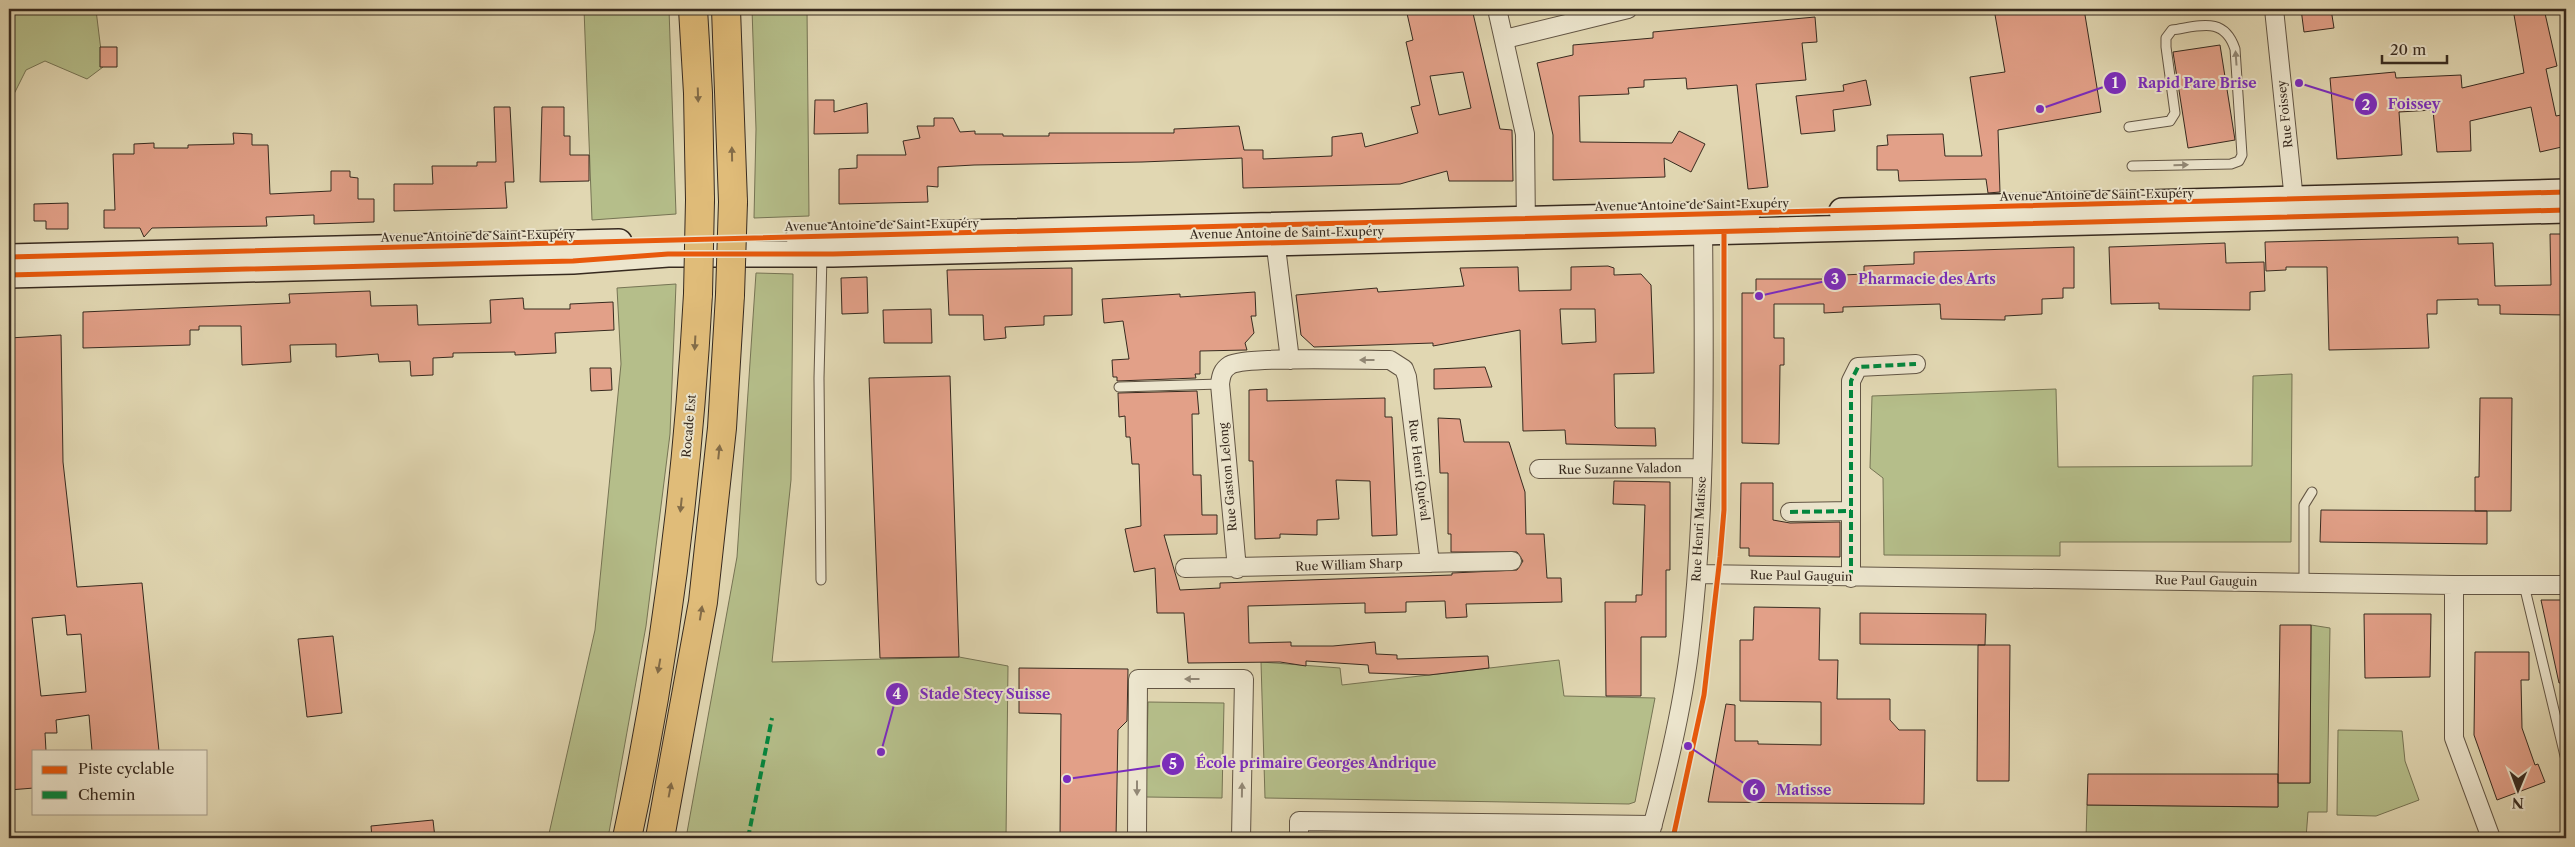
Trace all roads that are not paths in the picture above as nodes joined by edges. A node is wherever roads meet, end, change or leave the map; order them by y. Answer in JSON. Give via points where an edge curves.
{"nodes":[{"id":1,"x":693,"y":9,"type":"edge"},
{"id":2,"x":726,"y":9,"type":"edge"},
{"id":3,"x":1497,"y":9,"type":"edge"},
{"id":4,"x":1628,"y":9,"type":"edge"},
{"id":5,"x":2274,"y":9,"type":"edge"},
{"id":6,"x":1505,"y":39,"type":"junction"},
{"id":7,"x":2129,"y":127,"type":"dead end"},
{"id":8,"x":2132,"y":166,"type":"dead end"},
{"id":9,"x":2566,"y":192,"type":"edge"},
{"id":10,"x":2295,"y":209,"type":"junction"},
{"id":11,"x":2566,"y":210,"type":"edge"},
{"id":12,"x":1703,"y":224,"type":"junction"},
{"id":13,"x":1526,"y":228,"type":"junction"},
{"id":14,"x":1275,"y":234,"type":"junction"},
{"id":15,"x":822,"y":245,"type":"junction"},
{"id":16,"x":9,"y":257,"type":"edge"},
{"id":17,"x":9,"y":275,"type":"edge"},
{"id":18,"x":1290,"y":360,"type":"junction"},
{"id":19,"x":1916,"y":364,"type":"dead end"},
{"id":20,"x":1220,"y":384,"type":"junction"},
{"id":21,"x":1119,"y":387,"type":"dead end"},
{"id":22,"x":1702,"y":468,"type":"junction"},
{"id":23,"x":1539,"y":469,"type":"dead end"},
{"id":24,"x":2312,"y":492,"type":"dead end"},
{"id":25,"x":1851,"y":511,"type":"junction"},
{"id":26,"x":1790,"y":512,"type":"dead end"},
{"id":27,"x":1512,"y":562,"type":"dead end"},
{"id":28,"x":1430,"y":563,"type":"junction"},
{"id":29,"x":1185,"y":568,"type":"dead end"},
{"id":30,"x":1237,"y":569,"type":"junction"},
{"id":31,"x":1697,"y":574,"type":"junction"},
{"id":32,"x":1851,"y":578,"type":"junction"},
{"id":33,"x":821,"y":580,"type":"dead end"},
{"id":34,"x":2304,"y":582,"type":"junction"},
{"id":35,"x":2454,"y":585,"type":"junction"},
{"id":36,"x":2524,"y":585,"type":"junction"},
{"id":37,"x":2566,"y":585,"type":"edge"},
{"id":38,"x":2566,"y":760,"type":"edge"},
{"id":39,"x":1299,"y":830,"type":"edge"},
{"id":40,"x":1651,"y":832,"type":"edge"},
{"id":41,"x":627,"y":838,"type":"edge"},
{"id":42,"x":660,"y":838,"type":"edge"},
{"id":43,"x":1137,"y":838,"type":"edge"},
{"id":44,"x":1241,"y":838,"type":"edge"},
{"id":45,"x":2491,"y":838,"type":"edge"}],
"edges":[{"from":1,"to":41,"type":"highway","name":"Rocade Est","one_way":true,"bridge":true,"via":[[700,200],[691,411],[674,570],[646,745]]},
{"from":42,"to":2,"type":"highway","one_way":true,"bridge":true,"via":[[703,602],[722,428],[733,202]]},
{"from":3,"to":6,"type":"street"},
{"from":4,"to":6,"type":"street"},
{"from":5,"to":10,"type":"street","name":"Rue Foissey"},
{"from":6,"to":13,"type":"street","via":[[1525,134]]},
{"from":8,"to":7,"type":"lane","one_way":true,"via":[[2231,164],[2239,161],[2242,155],[2235,49],[2230,35],[2208,24],[2172,30],[2166,38],[2166,47],[2175,113],[2170,120]]},
{"from":9,"to":10,"type":"main road","name":"Avenue Antoine de Saint-Exupéry"},
{"from":10,"to":11,"type":"main road","name":"Avenue Antoine de Saint-Exupéry"},
{"from":10,"to":12,"type":"main road","name":"Avenue Antoine de Saint-Exupéry"},
{"from":12,"to":13,"type":"main road","name":"Avenue Antoine de Saint-Exupéry"},
{"from":12,"to":22,"type":"street","name":"Rue Henri Matisse"},
{"from":13,"to":14,"type":"main road","name":"Avenue Antoine de Saint-Exupéry"},
{"from":14,"to":15,"type":"main road","name":"Avenue Antoine de Saint-Exupéry"},
{"from":14,"to":18,"type":"street"},
{"from":15,"to":16,"type":"main road","name":"Avenue Antoine de Saint-Exupéry"},
{"from":15,"to":17,"type":"main road","name":"Avenue Antoine de Saint-Exupéry","via":[[573,261]]},
{"from":15,"to":33,"type":"lane","via":[[818,378]]},
{"from":18,"to":20,"type":"street","via":[[1231,364],[1224,369]]},
{"from":28,"to":18,"type":"street","name":"Rue Henri Quéval","one_way":true,"via":[[1404,369],[1390,360]]},
{"from":19,"to":25,"type":"street","via":[[1858,367],[1851,381]]},
{"from":20,"to":21,"type":"lane"},
{"from":20,"to":30,"type":"street","name":"Rue Gaston Lelong"},
{"from":22,"to":23,"type":"street","name":"Rue Suzanne Valadon"},
{"from":22,"to":31,"type":"street","name":"Rue Henri Matisse"},
{"from":24,"to":34,"type":"lane","via":[[2304,505]]},
{"from":25,"to":26,"type":"street"},
{"from":25,"to":32,"type":"street"},
{"from":27,"to":28,"type":"street","name":"Rue William Sharp"},
{"from":28,"to":30,"type":"street","name":"Rue William Sharp"},
{"from":29,"to":30,"type":"street","name":"Rue William Sharp"},
{"from":31,"to":32,"type":"street","name":"Rue Paul Gauguin"},
{"from":31,"to":40,"type":"street","name":"Rue Henri Matisse","via":[[1683,691]]},
{"from":32,"to":34,"type":"street","name":"Rue Paul Gauguin"},
{"from":34,"to":35,"type":"street","name":"Rue Paul Gauguin"},
{"from":35,"to":36,"type":"street","name":"Rue Paul Gauguin"},
{"from":35,"to":45,"type":"street","via":[[2454,738]]},
{"from":36,"to":37,"type":"street","name":"Rue Paul Gauguin"},
{"from":36,"to":38,"type":"lane"},
{"from":39,"to":40,"type":"street"},
{"from":44,"to":43,"type":"street","one_way":true,"via":[[1244,679],[1138,679]]}]}
